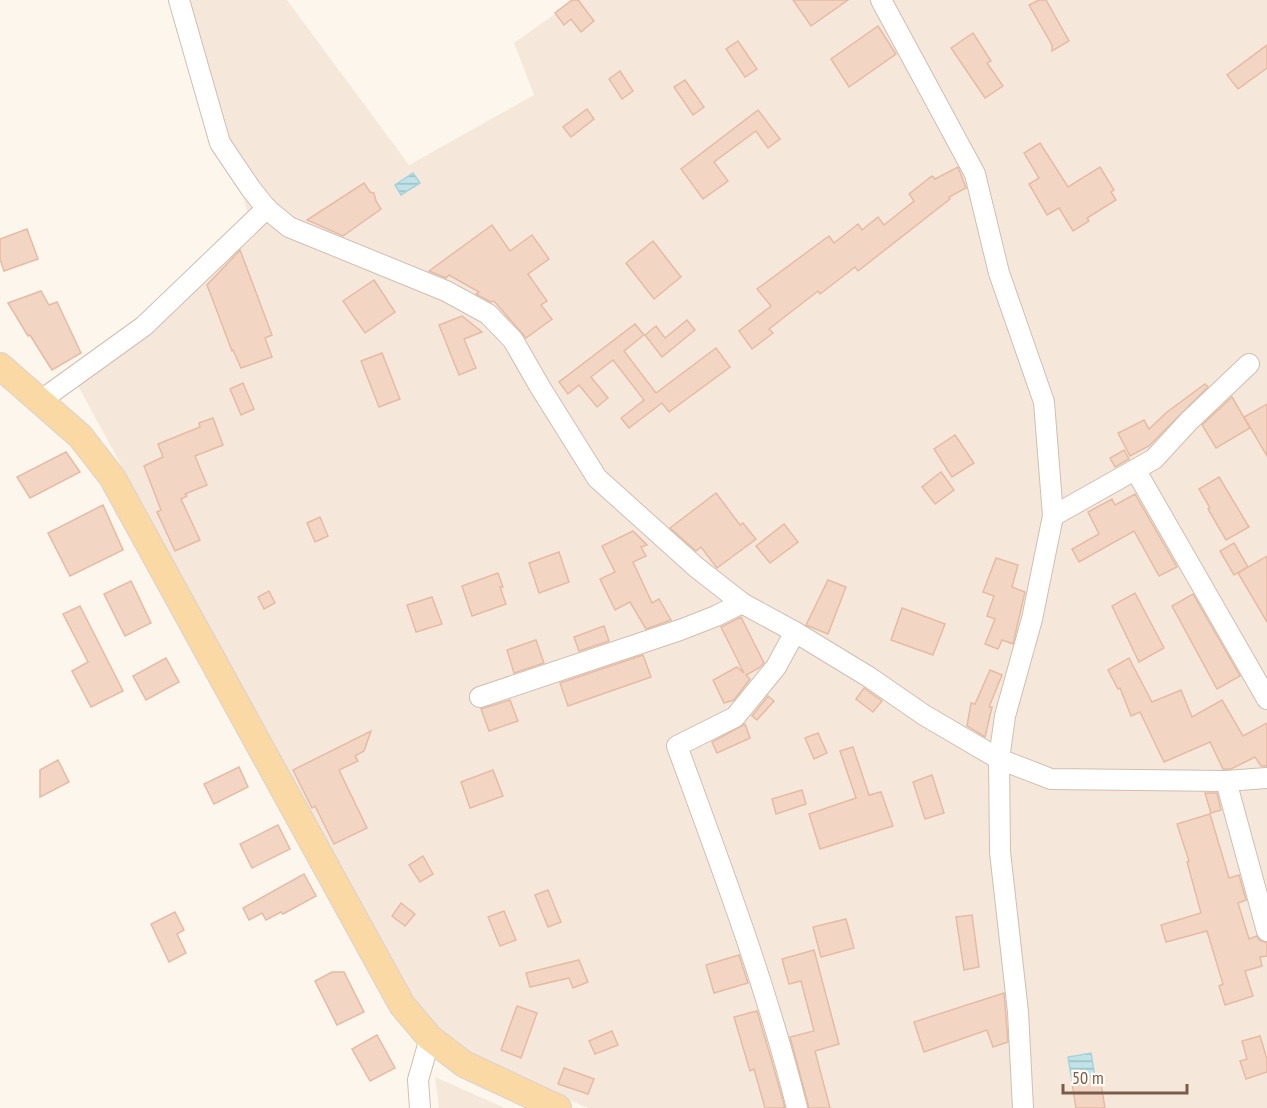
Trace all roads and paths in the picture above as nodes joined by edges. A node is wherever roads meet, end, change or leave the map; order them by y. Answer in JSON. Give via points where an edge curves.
{"nodes":[{"id":1,"x":179,"y":0,"type":"edge"},
{"id":2,"x":881,"y":0,"type":"edge"},
{"id":3,"x":267,"y":208,"type":"junction"},
{"id":4,"x":1249,"y":364,"type":"dead end"},
{"id":5,"x":0,"y":366,"type":"edge"},
{"id":6,"x":40,"y":401,"type":"junction"},
{"id":7,"x":1136,"y":471,"type":"junction"},
{"id":8,"x":1053,"y":516,"type":"junction"},
{"id":9,"x":742,"y":603,"type":"junction"},
{"id":10,"x":795,"y":632,"type":"junction"},
{"id":11,"x":480,"y":697,"type":"dead end"},
{"id":12,"x":1267,"y":699,"type":"edge"},
{"id":13,"x":999,"y":759,"type":"junction"},
{"id":14,"x":1267,"y":778,"type":"edge"},
{"id":15,"x":1226,"y":781,"type":"junction"},
{"id":16,"x":1267,"y":931,"type":"edge"},
{"id":17,"x":430,"y":1038,"type":"junction"},
{"id":18,"x":420,"y":1108,"type":"edge"},
{"id":19,"x":558,"y":1108,"type":"edge"},
{"id":20,"x":797,"y":1108,"type":"edge"},
{"id":21,"x":1023,"y":1108,"type":"edge"}],
"edges":[{"from":1,"to":3,"type":"street","via":[[220,143]]},
{"from":2,"to":8,"type":"street","via":[[975,174],[999,273],[1044,402]]},
{"from":3,"to":6,"type":"street","via":[[144,326]]},
{"from":3,"to":9,"type":"street","via":[[289,227],[446,291],[488,314],[513,340],[597,478]]},
{"from":4,"to":7,"type":"street","via":[[1154,459]]},
{"from":5,"to":6,"type":"main road"},
{"from":6,"to":17,"type":"main road","via":[[80,436],[112,477],[397,996]]},
{"from":7,"to":8,"type":"street"},
{"from":7,"to":12,"type":"street"},
{"from":8,"to":13,"type":"street","via":[[1032,620],[1005,716]]},
{"from":9,"to":10,"type":"street"},
{"from":9,"to":11,"type":"street","via":[[680,630]]},
{"from":10,"to":13,"type":"street"},
{"from":10,"to":20,"type":"street","via":[[776,667],[735,717],[677,746],[747,934]]},
{"from":13,"to":15,"type":"street","via":[[1051,779]]},
{"from":13,"to":21,"type":"street","via":[[999,852],[1018,1012]]},
{"from":14,"to":15,"type":"street"},
{"from":15,"to":16,"type":"street"},
{"from":17,"to":18,"type":"street","via":[[418,1080]]},
{"from":17,"to":19,"type":"main road","via":[[464,1064]]}]}
